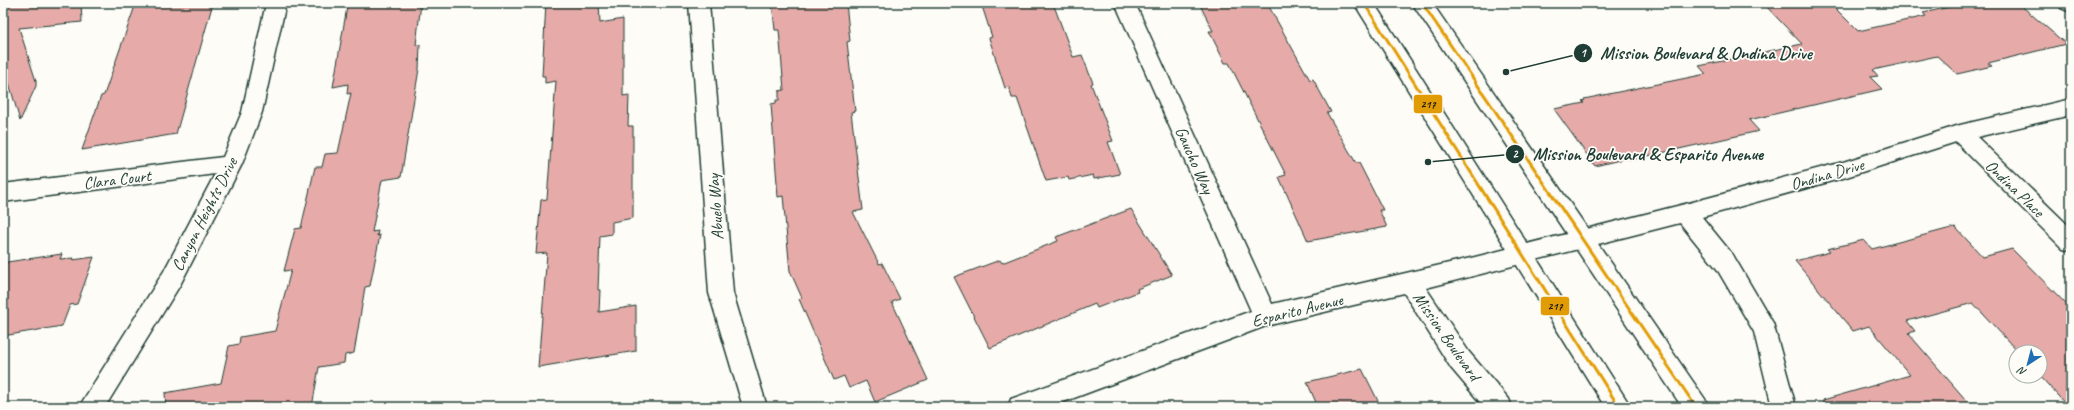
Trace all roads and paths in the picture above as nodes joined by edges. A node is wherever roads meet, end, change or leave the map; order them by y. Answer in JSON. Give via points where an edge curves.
{"nodes":[{"id":1,"x":276,"y":3,"type":"edge"},
{"id":2,"x":699,"y":3,"type":"edge"},
{"id":3,"x":1125,"y":3,"type":"edge"},
{"id":4,"x":1364,"y":3,"type":"edge"},
{"id":5,"x":1422,"y":3,"type":"edge"},
{"id":6,"x":2068,"y":3,"type":"edge"},
{"id":7,"x":2071,"y":5,"type":"edge"},
{"id":8,"x":2071,"y":107,"type":"edge"},
{"id":9,"x":1960,"y":133,"type":"junction"},
{"id":10,"x":231,"y":164,"type":"junction"},
{"id":11,"x":3,"y":194,"type":"edge"},
{"id":12,"x":1686,"y":213,"type":"junction"},
{"id":13,"x":1582,"y":239,"type":"junction"},
{"id":14,"x":2071,"y":242,"type":"edge"},
{"id":15,"x":1523,"y":255,"type":"junction"},
{"id":16,"x":1410,"y":283,"type":"junction"},
{"id":17,"x":1265,"y":316,"type":"junction"},
{"id":18,"x":91,"y":407,"type":"edge"},
{"id":19,"x":755,"y":407,"type":"edge"},
{"id":20,"x":1020,"y":407,"type":"edge"},
{"id":21,"x":1500,"y":407,"type":"edge"},
{"id":22,"x":1619,"y":407,"type":"edge"},
{"id":23,"x":1696,"y":407,"type":"edge"},
{"id":24,"x":1784,"y":407,"type":"edge"}],
"edges":[{"from":1,"to":10,"type":"street","name":"Canyon Heights Drive","via":[[252,112]]},
{"from":2,"to":19,"type":"street","name":"Abuelo Way","via":[[721,293]]},
{"from":3,"to":17,"type":"street","name":"Gaucho Way"},
{"from":4,"to":15,"type":"street"},
{"from":5,"to":13,"type":"street"},
{"from":6,"to":7,"type":"street"},
{"from":8,"to":9,"type":"street","name":"Ondina Drive"},
{"from":9,"to":12,"type":"street","name":"Ondina Drive","via":[[1843,170]]},
{"from":9,"to":14,"type":"street","name":"Ondina Place"},
{"from":10,"to":11,"type":"street","name":"Clara Court"},
{"from":10,"to":18,"type":"street","name":"Canyon Heights Drive","via":[[172,278]]},
{"from":12,"to":13,"type":"street","name":"Ondina Drive"},
{"from":12,"to":24,"type":"street","via":[[1725,262],[1765,330]]},
{"from":13,"to":15,"type":"street","name":"Esparito Avenue"},
{"from":13,"to":23,"type":"street"},
{"from":15,"to":16,"type":"street","name":"Esparito Avenue"},
{"from":15,"to":22,"type":"street"},
{"from":16,"to":17,"type":"street","name":"Esparito Avenue"},
{"from":16,"to":21,"type":"street","name":"Mission Boulevard","via":[[1460,360]]},
{"from":17,"to":20,"type":"street","name":"Esparito Avenue"}]}
